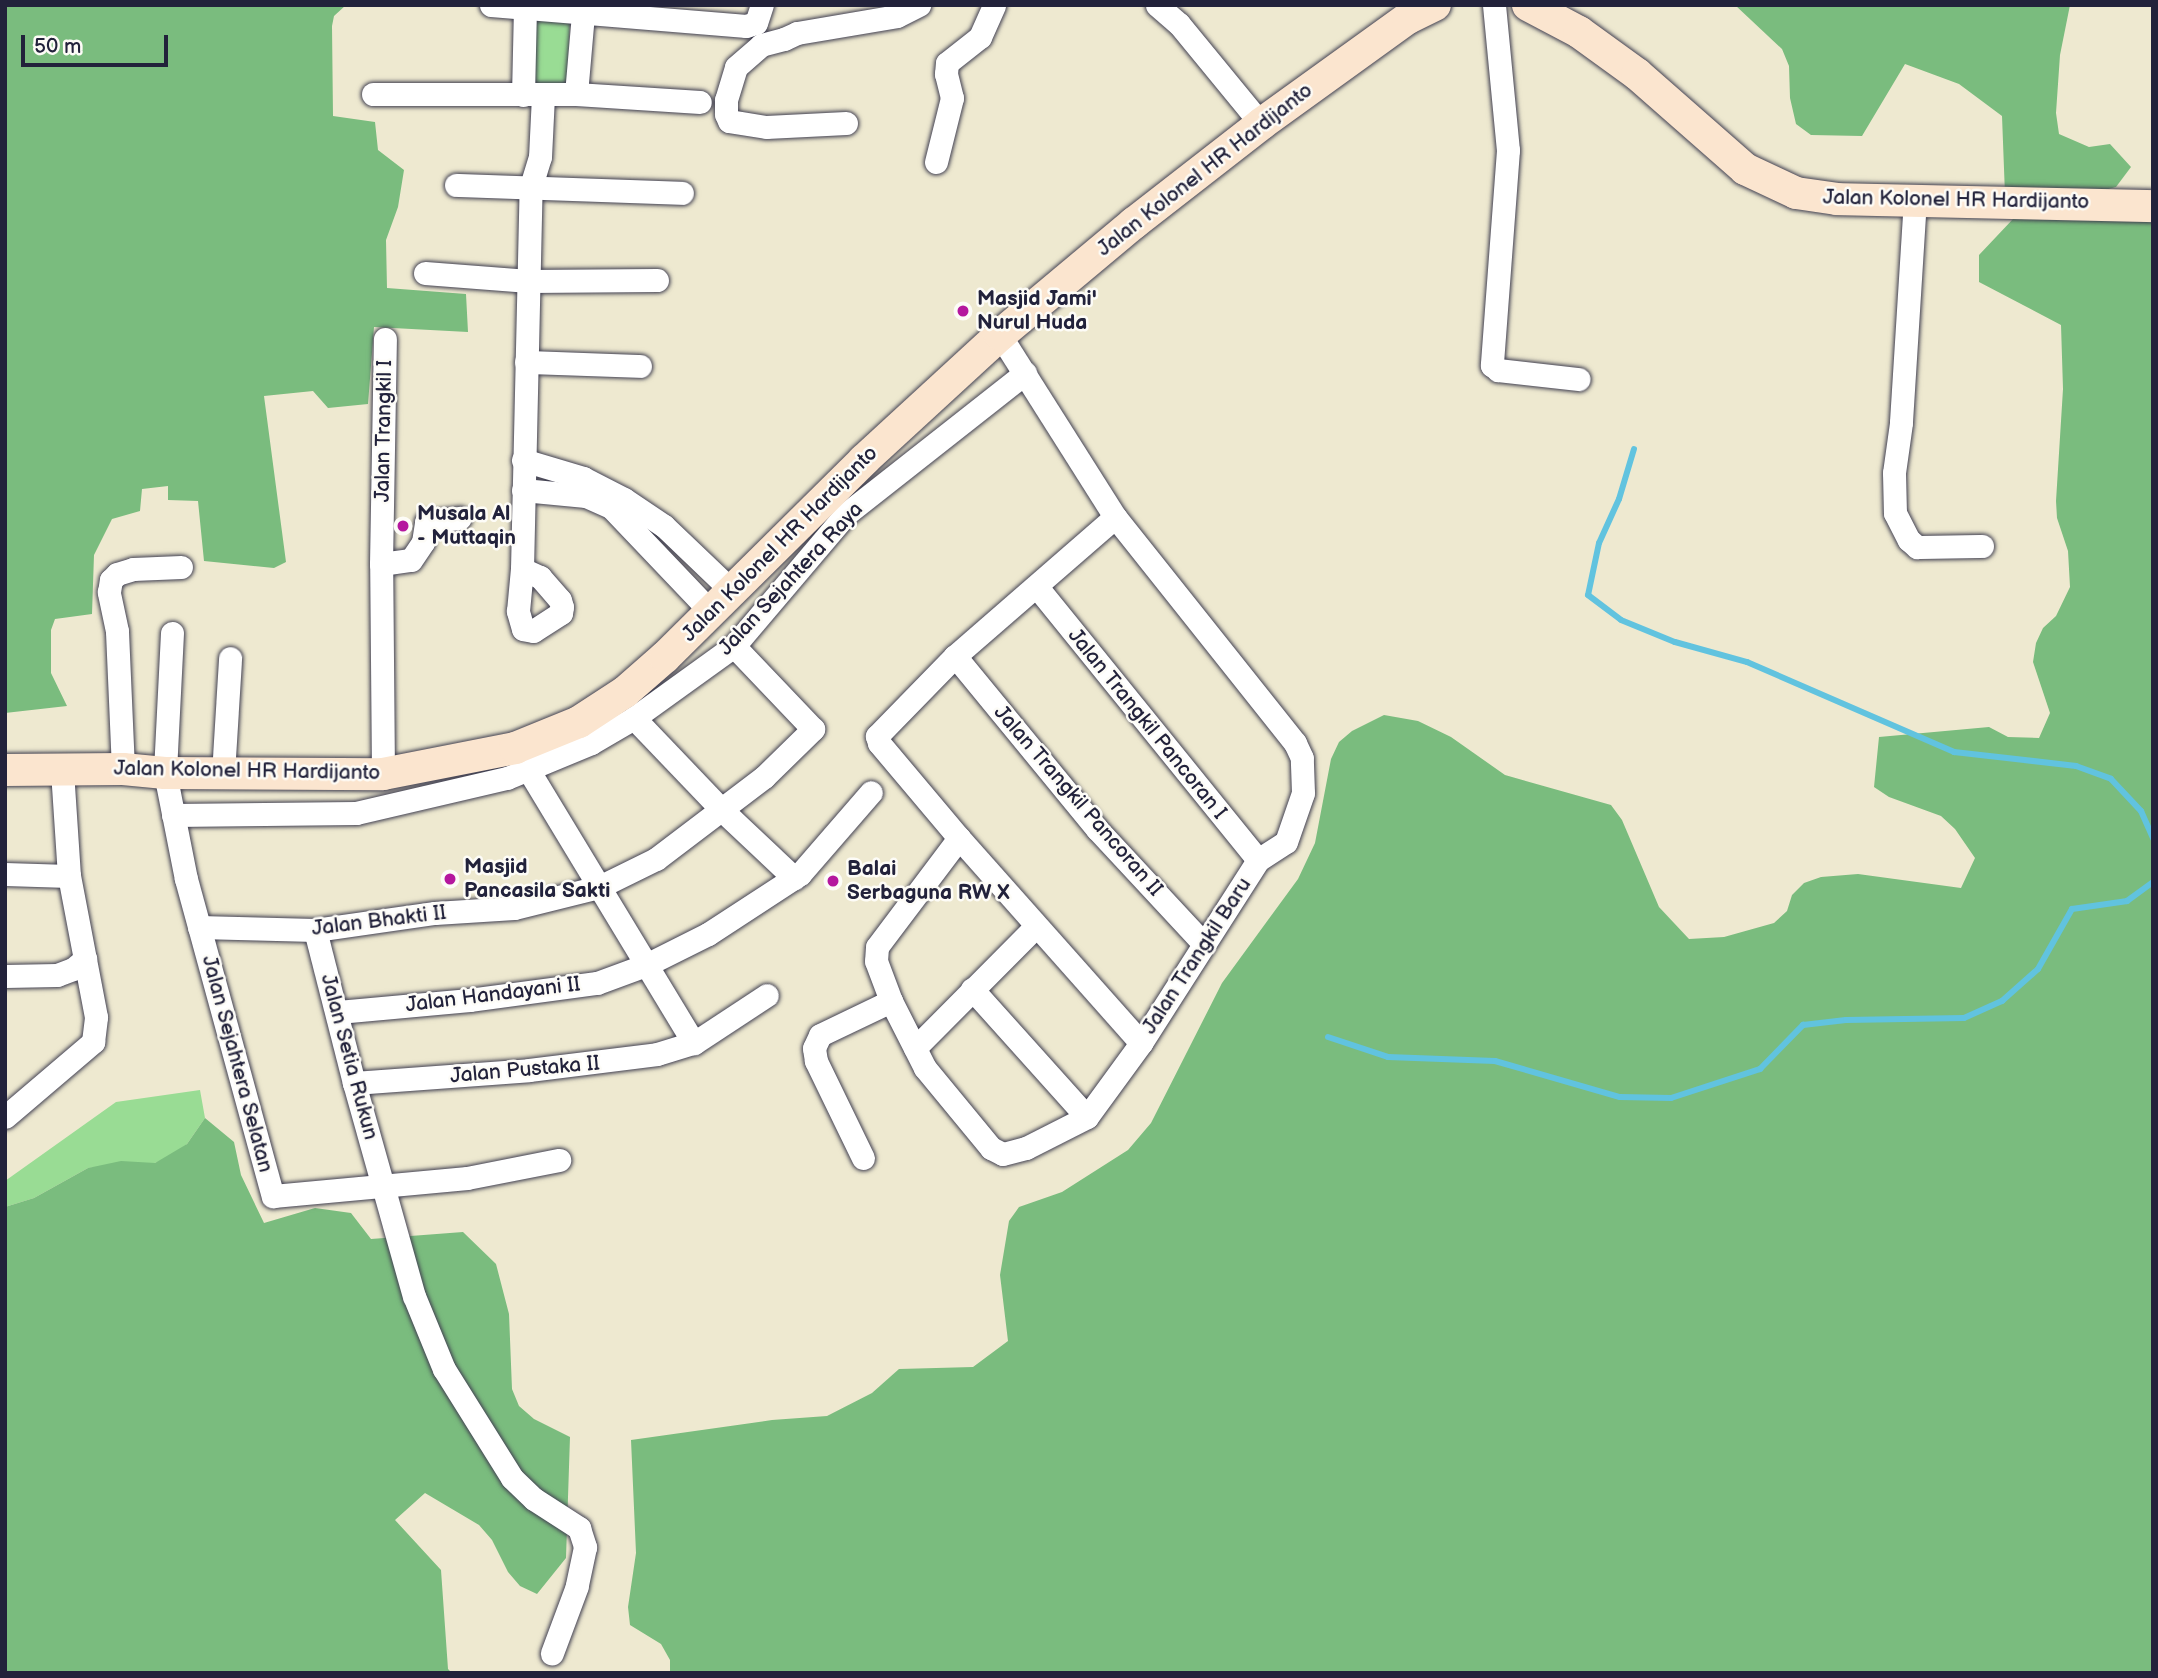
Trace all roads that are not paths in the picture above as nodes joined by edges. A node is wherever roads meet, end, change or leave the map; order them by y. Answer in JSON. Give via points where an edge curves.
{"nodes":[{"id":1,"x":491,"y":5,"type":"edge"},
{"id":2,"x":762,"y":5,"type":"edge"},
{"id":3,"x":919,"y":5,"type":"edge"},
{"id":4,"x":994,"y":5,"type":"edge"},
{"id":5,"x":1157,"y":5,"type":"edge"},
{"id":6,"x":1435,"y":5,"type":"edge"},
{"id":7,"x":1494,"y":5,"type":"edge"},
{"id":8,"x":1528,"y":5,"type":"edge"},
{"id":9,"x":524,"y":9,"type":"junction"},
{"id":10,"x":583,"y":14,"type":"junction"},
{"id":11,"x":373,"y":94,"type":"dead end"},
{"id":12,"x":576,"y":94,"type":"junction"},
{"id":13,"x":533,"y":95,"type":"junction"},
{"id":14,"x":700,"y":102,"type":"dead end"},
{"id":15,"x":846,"y":123,"type":"dead end"},
{"id":16,"x":1261,"y":124,"type":"junction"},
{"id":17,"x":936,"y":162,"type":"dead end"},
{"id":18,"x":456,"y":185,"type":"dead end"},
{"id":19,"x":531,"y":186,"type":"junction"},
{"id":20,"x":682,"y":192,"type":"dead end"},
{"id":21,"x":1915,"y":199,"type":"junction"},
{"id":22,"x":2153,"y":206,"type":"edge"},
{"id":23,"x":425,"y":273,"type":"dead end"},
{"id":24,"x":657,"y":280,"type":"dead end"},
{"id":25,"x":529,"y":281,"type":"junction"},
{"id":26,"x":1000,"y":335,"type":"junction"},
{"id":27,"x":385,"y":339,"type":"dead end"},
{"id":28,"x":526,"y":362,"type":"junction"},
{"id":29,"x":640,"y":366,"type":"dead end"},
{"id":30,"x":1025,"y":373,"type":"junction"},
{"id":31,"x":1578,"y":379,"type":"dead end"},
{"id":32,"x":523,"y":460,"type":"junction"},
{"id":33,"x":582,"y":487,"type":"junction"},
{"id":34,"x":523,"y":490,"type":"junction"},
{"id":35,"x":1115,"y":517,"type":"junction"},
{"id":36,"x":460,"y":518,"type":"dead end"},
{"id":37,"x":1982,"y":546,"type":"dead end"},
{"id":38,"x":381,"y":564,"type":"junction"},
{"id":39,"x":181,"y":567,"type":"dead end"},
{"id":40,"x":522,"y":569,"type":"dead end"},
{"id":41,"x":1037,"y":587,"type":"junction"},
{"id":42,"x":723,"y":602,"type":"junction"},
{"id":43,"x":172,"y":633,"type":"dead end"},
{"id":44,"x":734,"y":646,"type":"junction"},
{"id":45,"x":955,"y":656,"type":"junction"},
{"id":46,"x":230,"y":658,"type":"dead end"},
{"id":47,"x":634,"y":718,"type":"junction"},
{"id":48,"x":585,"y":732,"type":"junction"},
{"id":49,"x":123,"y":769,"type":"junction"},
{"id":50,"x":5,"y":770,"type":"edge"},
{"id":51,"x":62,"y":771,"type":"junction"},
{"id":52,"x":529,"y":771,"type":"junction"},
{"id":53,"x":165,"y":773,"type":"junction"},
{"id":54,"x":223,"y":774,"type":"junction"},
{"id":55,"x":368,"y":775,"type":"junction"},
{"id":56,"x":871,"y":792,"type":"dead end"},
{"id":57,"x":723,"y":811,"type":"junction"},
{"id":58,"x":356,"y":813,"type":"junction"},
{"id":59,"x":173,"y":815,"type":"junction"},
{"id":60,"x":959,"y":838,"type":"junction"},
{"id":61,"x":1258,"y":860,"type":"junction"},
{"id":62,"x":5,"y":874,"type":"edge"},
{"id":63,"x":69,"y":876,"type":"junction"},
{"id":64,"x":794,"y":878,"type":"junction"},
{"id":65,"x":599,"y":887,"type":"junction"},
{"id":66,"x":199,"y":927,"type":"junction"},
{"id":67,"x":1035,"y":927,"type":"junction"},
{"id":68,"x":315,"y":930,"type":"junction"},
{"id":69,"x":1203,"y":943,"type":"junction"},
{"id":70,"x":85,"y":959,"type":"junction"},
{"id":71,"x":646,"y":965,"type":"junction"},
{"id":72,"x":5,"y":976,"type":"edge"},
{"id":73,"x":972,"y":989,"type":"junction"},
{"id":74,"x":767,"y":995,"type":"dead end"},
{"id":75,"x":891,"y":1001,"type":"junction"},
{"id":76,"x":338,"y":1012,"type":"junction"},
{"id":77,"x":694,"y":1043,"type":"junction"},
{"id":78,"x":1141,"y":1043,"type":"junction"},
{"id":79,"x":915,"y":1048,"type":"junction"},
{"id":80,"x":354,"y":1083,"type":"junction"},
{"id":81,"x":5,"y":1117,"type":"edge"},
{"id":82,"x":1087,"y":1117,"type":"junction"},
{"id":83,"x":863,"y":1158,"type":"dead end"},
{"id":84,"x":559,"y":1160,"type":"dead end"},
{"id":85,"x":383,"y":1185,"type":"junction"},
{"id":86,"x":552,"y":1653,"type":"dead end"}],
"edges":[{"from":1,"to":9,"type":"street"},
{"from":2,"to":10,"type":"street","via":[[757,23],[746,26]]},
{"from":3,"to":15,"type":"street","via":[[897,16],[797,33],[761,45],[736,67],[726,100],[729,121],[766,127]]},
{"from":4,"to":17,"type":"street","via":[[980,37],[947,62],[953,98]]},
{"from":5,"to":16,"type":"street","via":[[1179,24]]},
{"from":6,"to":16,"type":"main road","name":"Jalan Kolonel HR Hardijanto","via":[[1408,18]]},
{"from":7,"to":31,"type":"street","via":[[1508,150],[1492,365],[1498,370]]},
{"from":8,"to":21,"type":"main road","name":"Jalan Kolonel HR Hardijanto","via":[[1579,32],[1637,74],[1745,169],[1816,197]]},
{"from":9,"to":10,"type":"street"},
{"from":9,"to":13,"type":"street"},
{"from":10,"to":12,"type":"street"},
{"from":11,"to":13,"type":"street"},
{"from":12,"to":13,"type":"street"},
{"from":12,"to":14,"type":"street"},
{"from":13,"to":19,"type":"street","via":[[540,157]]},
{"from":16,"to":26,"type":"main road","name":"Jalan Kolonel HR Hardijanto"},
{"from":18,"to":19,"type":"street"},
{"from":19,"to":20,"type":"street"},
{"from":19,"to":25,"type":"street"},
{"from":21,"to":22,"type":"main road","name":"Jalan Kolonel HR Hardijanto"},
{"from":21,"to":37,"type":"street","via":[[1894,473],[1895,513],[1917,547]]},
{"from":23,"to":25,"type":"street"},
{"from":24,"to":25,"type":"street"},
{"from":25,"to":28,"type":"street"},
{"from":26,"to":30,"type":"street","name":"Jalan Trangkil Baru"},
{"from":26,"to":42,"type":"main road","name":"Jalan Kolonel HR Hardijanto","via":[[864,460]]},
{"from":27,"to":38,"type":"street","name":"Jalan Trangkil I"},
{"from":28,"to":29,"type":"street"},
{"from":28,"to":32,"type":"street"},
{"from":30,"to":35,"type":"street","name":"Jalan Trangkil Baru"},
{"from":30,"to":44,"type":"street","name":"Jalan Sejahtera Raya","via":[[846,514]]},
{"from":32,"to":33,"type":"street"},
{"from":32,"to":34,"type":"street"},
{"from":33,"to":34,"type":"street"},
{"from":33,"to":42,"type":"street","via":[[624,499],[664,526]]},
{"from":34,"to":40,"type":"street"},
{"from":35,"to":41,"type":"street","name":"Jalan Trangkil Baru"},
{"from":35,"to":61,"type":"street","name":"Jalan Trangkil Baru","via":[[1299,750],[1303,793],[1286,842]]},
{"from":36,"to":38,"type":"street","via":[[426,522],[424,542],[411,560]]},
{"from":38,"to":55,"type":"street","name":"Jalan Trangkil I"},
{"from":39,"to":49,"type":"street","via":[[132,569],[111,580]]},
{"from":41,"to":45,"type":"street","name":"Jalan Trangkil Baru"},
{"from":41,"to":61,"type":"street","name":"Jalan Trangkil Pancoran I"},
{"from":42,"to":48,"type":"main road","name":"Jalan Kolonel HR Hardijanto"},
{"from":43,"to":53,"type":"street","name":"Jalan Sejahtera Selatan"},
{"from":44,"to":47,"type":"street","name":"Jalan Sejahtera Raya"},
{"from":44,"to":57,"type":"street","name":"Jalan Bhakti II","via":[[813,729]]},
{"from":45,"to":60,"type":"street","name":"Jalan Trangkil Baru","via":[[877,736]]},
{"from":45,"to":69,"type":"street","name":"Jalan Trangkil Pancoran II","via":[[1097,829]]},
{"from":46,"to":54,"type":"street"},
{"from":47,"to":48,"type":"street","name":"Jalan Sejahtera Raya"},
{"from":47,"to":57,"type":"street"},
{"from":48,"to":52,"type":"street","name":"Jalan Sejahtera Raya"},
{"from":48,"to":55,"type":"main road","name":"Jalan Kolonel HR Hardijanto"},
{"from":49,"to":51,"type":"main road","name":"Jalan Kolonel HR Hardijanto"},
{"from":49,"to":53,"type":"main road","name":"Jalan Kolonel HR Hardijanto"},
{"from":50,"to":51,"type":"main road","name":"Jalan Kolonel HR Hardijanto"},
{"from":51,"to":63,"type":"street"},
{"from":52,"to":58,"type":"street","name":"Jalan Sejahtera Raya"},
{"from":52,"to":65,"type":"street"},
{"from":53,"to":54,"type":"main road","name":"Jalan Kolonel HR Hardijanto"},
{"from":53,"to":59,"type":"street","name":"Jalan Sejahtera Selatan"},
{"from":54,"to":55,"type":"main road","name":"Jalan Kolonel HR Hardijanto"},
{"from":55,"to":58,"type":"street","name":"Jalan Trangkil I"},
{"from":56,"to":64,"type":"street","name":"Jalan Handayani II"},
{"from":57,"to":64,"type":"street"},
{"from":57,"to":65,"type":"street","name":"Jalan Bhakti II","via":[[656,859]]},
{"from":58,"to":59,"type":"street","name":"Jalan Sejahtera Raya"},
{"from":59,"to":66,"type":"street","name":"Jalan Sejahtera Selatan"},
{"from":60,"to":67,"type":"street","name":"Jalan Trangkil Baru"},
{"from":60,"to":75,"type":"street","via":[[877,947],[876,961]]},
{"from":61,"to":69,"type":"street","name":"Jalan Trangkil Baru"},
{"from":62,"to":63,"type":"street"},
{"from":63,"to":70,"type":"street"},
{"from":64,"to":71,"type":"street","name":"Jalan Handayani II","via":[[709,934]]},
{"from":65,"to":68,"type":"street","name":"Jalan Bhakti II","via":[[514,908],[435,913]]},
{"from":65,"to":71,"type":"street"},
{"from":66,"to":68,"type":"street","name":"Jalan Bhakti II"},
{"from":66,"to":85,"type":"street","name":"Jalan Sejahtera Selatan","via":[[273,1196]]},
{"from":67,"to":73,"type":"street"},
{"from":67,"to":78,"type":"street","name":"Jalan Trangkil Baru"},
{"from":68,"to":76,"type":"street","name":"Jalan Setia Rukun"},
{"from":69,"to":78,"type":"street","name":"Jalan Trangkil Baru"},
{"from":70,"to":72,"type":"street","via":[[57,975]]},
{"from":70,"to":81,"type":"street","via":[[96,1017],[93,1042]]},
{"from":71,"to":76,"type":"street","name":"Jalan Handayani II","via":[[597,983]]},
{"from":71,"to":77,"type":"street"},
{"from":73,"to":79,"type":"street"},
{"from":73,"to":82,"type":"street"},
{"from":74,"to":77,"type":"street"},
{"from":75,"to":79,"type":"street"},
{"from":75,"to":83,"type":"street","via":[[820,1035],[814,1048]]},
{"from":76,"to":80,"type":"street","name":"Jalan Setia Rukun"},
{"from":77,"to":80,"type":"street","name":"Jalan Pustaka II","via":[[615,1061]]},
{"from":78,"to":82,"type":"street"},
{"from":79,"to":82,"type":"street","via":[[925,1068],[997,1153],[1026,1148]]},
{"from":80,"to":85,"type":"street","name":"Jalan Setia Rukun"},
{"from":84,"to":85,"type":"street","name":"Jalan Sejahtera Selatan","via":[[467,1178]]},
{"from":85,"to":86,"type":"street","name":"Jalan Setia Rukun","via":[[414,1296],[444,1369],[512,1478],[534,1499],[579,1528],[584,1547],[577,1586]]}]}
